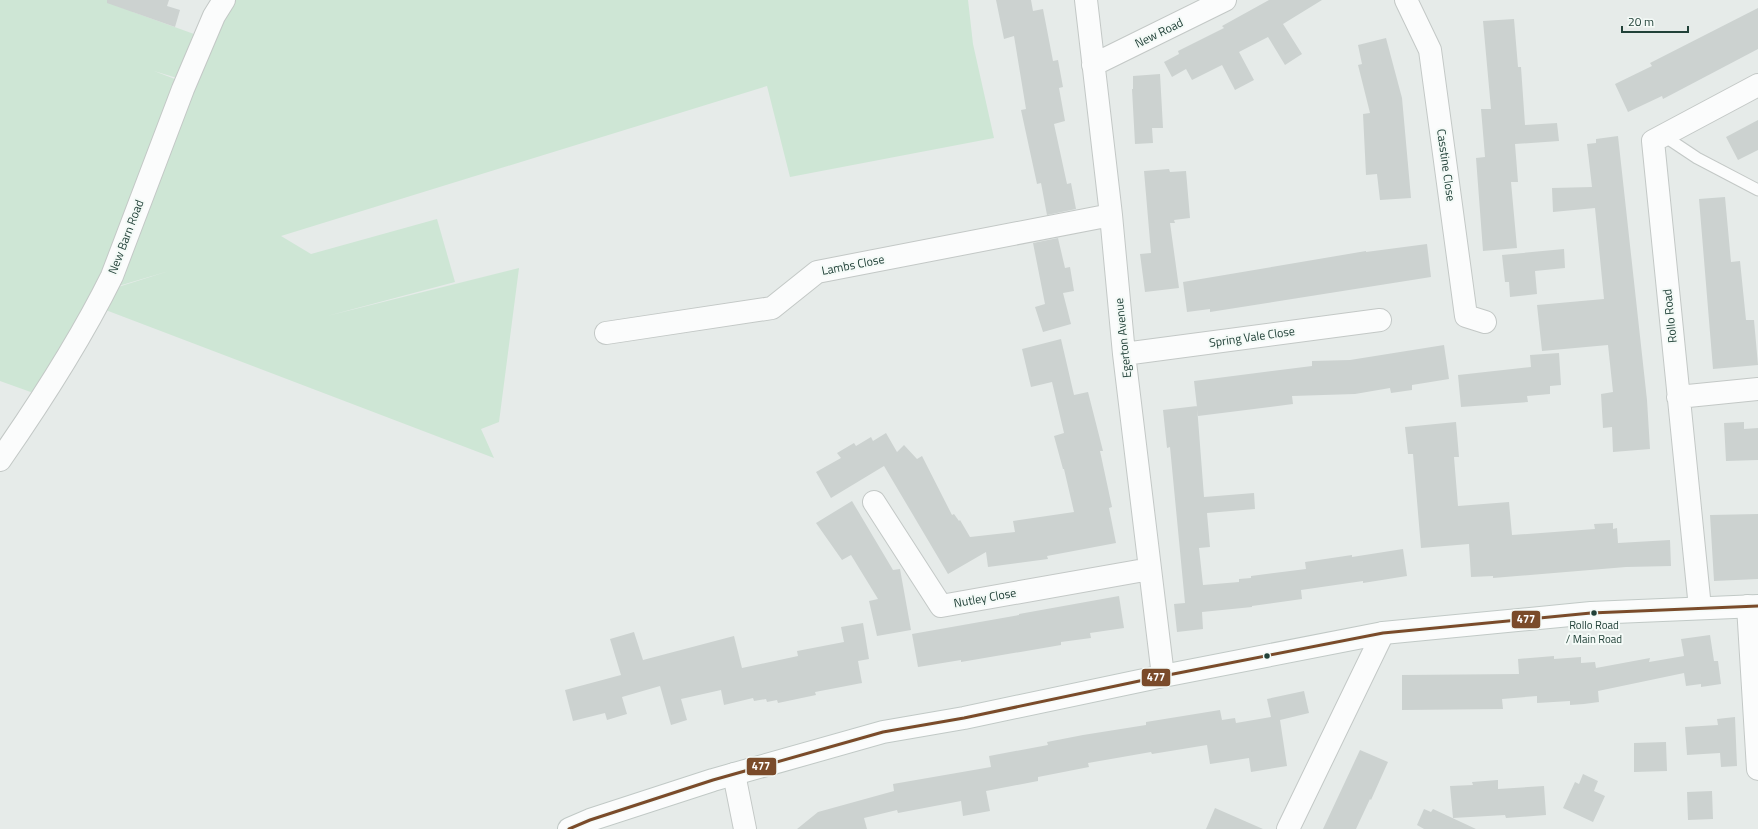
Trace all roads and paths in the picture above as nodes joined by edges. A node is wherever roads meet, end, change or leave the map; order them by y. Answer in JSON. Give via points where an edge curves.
{"nodes":[{"id":1,"x":224,"y":0,"type":"edge"},
{"id":2,"x":1086,"y":0,"type":"edge"},
{"id":3,"x":1225,"y":0,"type":"edge"},
{"id":4,"x":1406,"y":0,"type":"edge"},
{"id":5,"x":1092,"y":65,"type":"junction"},
{"id":6,"x":1758,"y":86,"type":"edge"},
{"id":7,"x":1664,"y":136,"type":"junction"},
{"id":8,"x":1758,"y":190,"type":"edge"},
{"id":9,"x":1111,"y":215,"type":"junction"},
{"id":10,"x":1380,"y":320,"type":"dead end"},
{"id":11,"x":1485,"y":322,"type":"dead end"},
{"id":12,"x":606,"y":333,"type":"dead end"},
{"id":13,"x":1124,"y":354,"type":"junction"},
{"id":14,"x":1758,"y":389,"type":"edge"},
{"id":15,"x":1678,"y":397,"type":"junction"},
{"id":16,"x":0,"y":460,"type":"edge"},
{"id":17,"x":874,"y":502,"type":"dead end"},
{"id":18,"x":1150,"y":569,"type":"junction"},
{"id":19,"x":1753,"y":606,"type":"edge"},
{"id":20,"x":1700,"y":608,"type":"junction"},
{"id":21,"x":1383,"y":633,"type":"junction"},
{"id":22,"x":1163,"y":676,"type":"junction"},
{"id":23,"x":1758,"y":769,"type":"edge"},
{"id":24,"x":734,"y":774,"type":"junction"},
{"id":25,"x":570,"y":829,"type":"edge"},
{"id":26,"x":745,"y":829,"type":"edge"},
{"id":27,"x":1288,"y":829,"type":"edge"}],
"edges":[{"from":1,"to":16,"type":"street","name":"New Barn Road","via":[[214,16],[183,89],[102,297],[45,395]]},
{"from":2,"to":5,"type":"street","name":"Egerton Avenue"},
{"from":3,"to":5,"type":"street","name":"New Road"},
{"from":4,"to":11,"type":"street","name":"Casstine Close","via":[[1430,50],[1466,316]]},
{"from":5,"to":9,"type":"street","name":"Egerton Avenue"},
{"from":6,"to":7,"type":"street","name":"Rollo Road"},
{"from":7,"to":8,"type":"lane","via":[[1697,158]]},
{"from":7,"to":15,"type":"street","name":"Rollo Road","via":[[1653,141]]},
{"from":9,"to":12,"type":"street","name":"Lambs Close","via":[[817,272],[772,308]]},
{"from":9,"to":13,"type":"street","name":"Egerton Avenue"},
{"from":10,"to":13,"type":"street","name":"Spring Vale Close"},
{"from":13,"to":18,"type":"street","name":"Egerton Avenue"},
{"from":14,"to":15,"type":"street"},
{"from":15,"to":20,"type":"street","name":"Rollo Road"},
{"from":17,"to":18,"type":"street","name":"Nutley Close","via":[[941,606]]},
{"from":18,"to":22,"type":"street","name":"Egerton Avenue"},
{"from":19,"to":20,"type":"street"},
{"from":19,"to":23,"type":"street"},
{"from":20,"to":21,"type":"street","via":[[1591,613]]},
{"from":21,"to":22,"type":"street"},
{"from":21,"to":27,"type":"street"},
{"from":22,"to":24,"type":"street","via":[[964,718],[883,732]]},
{"from":24,"to":25,"type":"street","via":[[590,820]]},
{"from":24,"to":26,"type":"street"}]}
